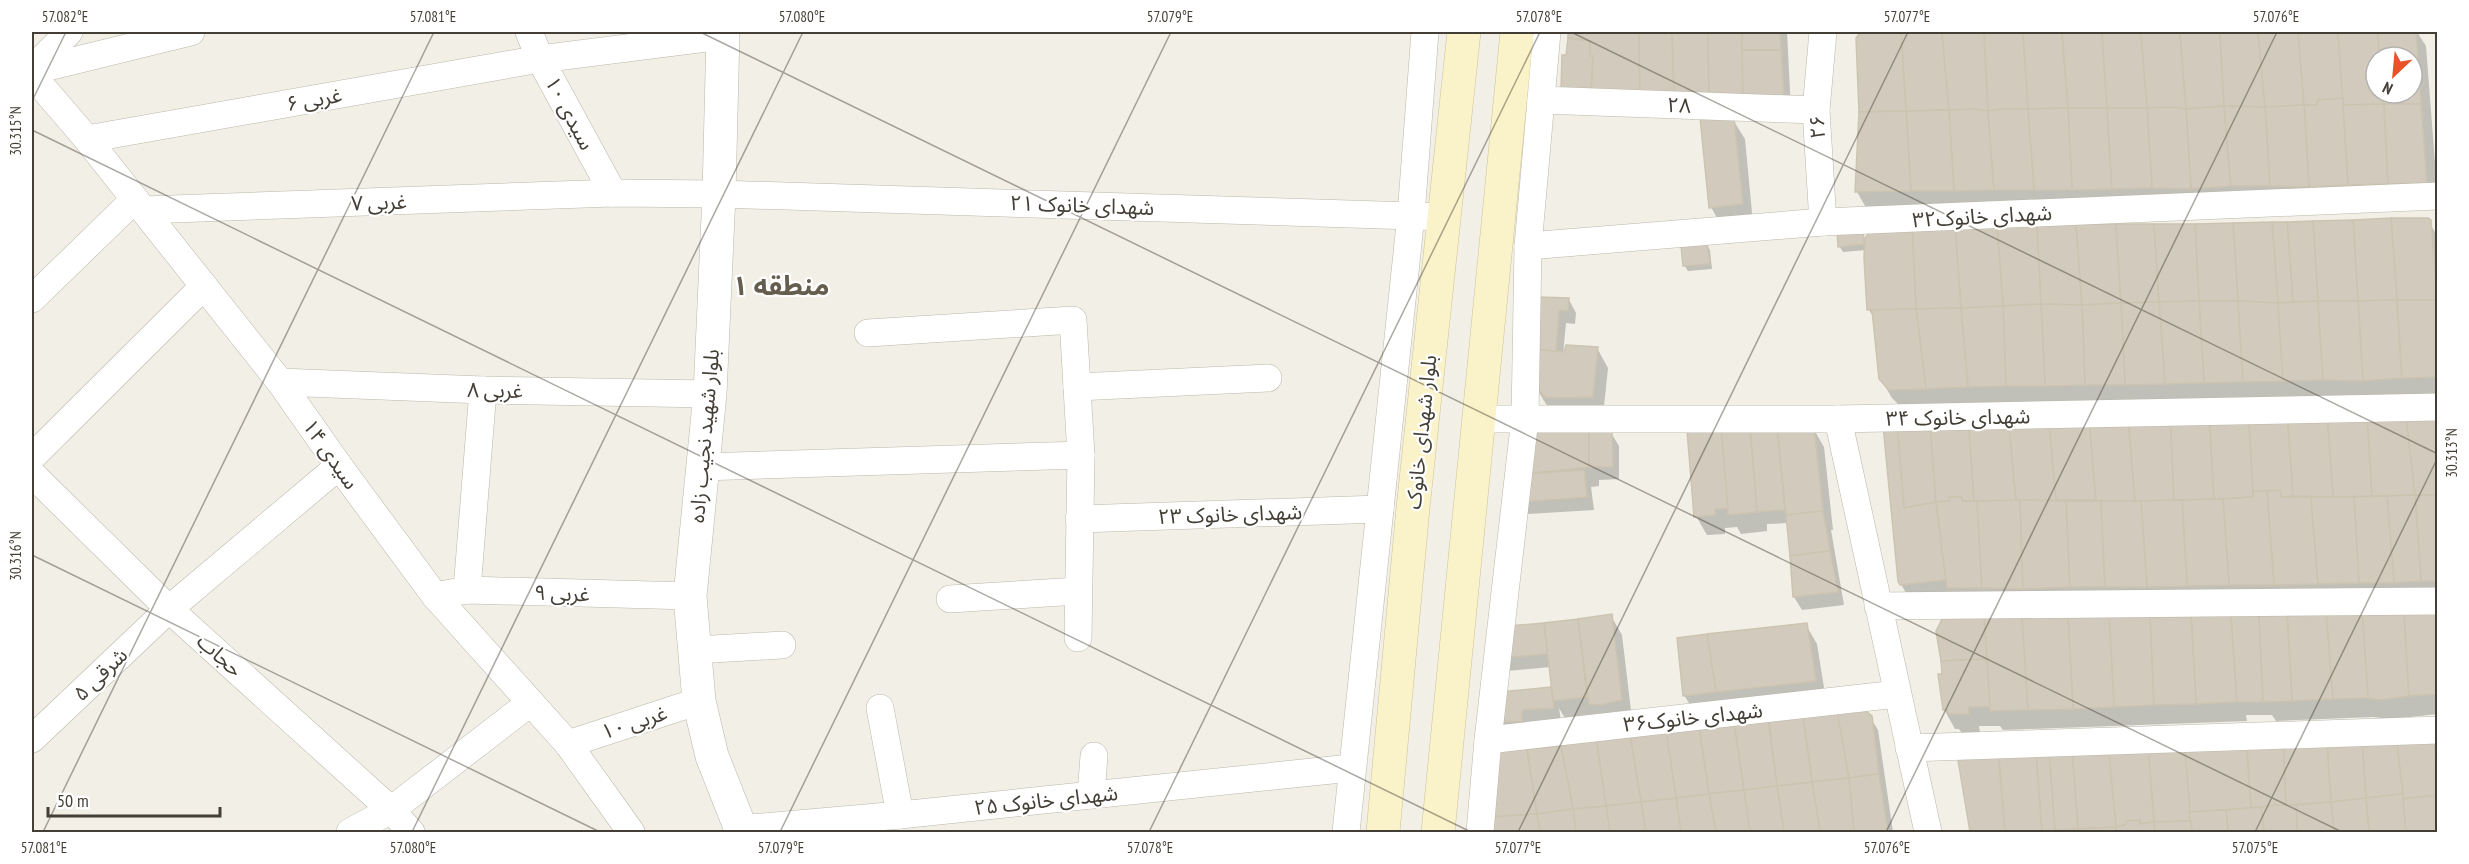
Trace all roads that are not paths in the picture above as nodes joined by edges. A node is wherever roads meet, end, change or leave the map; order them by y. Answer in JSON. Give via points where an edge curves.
{"nodes":[{"id":1,"x":69,"y":32,"type":"edge"},
{"id":2,"x":191,"y":32,"type":"edge"},
{"id":3,"x":530,"y":32,"type":"edge"},
{"id":4,"x":1425,"y":32,"type":"edge"},
{"id":5,"x":1464,"y":32,"type":"edge"},
{"id":6,"x":1517,"y":32,"type":"edge"},
{"id":7,"x":1546,"y":32,"type":"edge"},
{"id":8,"x":1822,"y":32,"type":"edge"},
{"id":9,"x":722,"y":34,"type":"edge"},
{"id":10,"x":540,"y":59,"type":"junction"},
{"id":11,"x":32,"y":72,"type":"edge"},
{"id":12,"x":1541,"y":100,"type":"junction"},
{"id":13,"x":1816,"y":110,"type":"junction"},
{"id":14,"x":87,"y":138,"type":"junction"},
{"id":15,"x":613,"y":194,"type":"junction"},
{"id":16,"x":719,"y":194,"type":"junction"},
{"id":17,"x":2438,"y":196,"type":"edge"},
{"id":18,"x":140,"y":204,"type":"junction"},
{"id":19,"x":1411,"y":215,"type":"junction"},
{"id":20,"x":1445,"y":216,"type":"junction"},
{"id":21,"x":1822,"y":222,"type":"junction"},
{"id":22,"x":1528,"y":246,"type":"junction"},
{"id":23,"x":204,"y":286,"type":"junction"},
{"id":24,"x":32,"y":299,"type":"edge"},
{"id":25,"x":868,"y":333,"type":"dead end"},
{"id":26,"x":1398,"y":345,"type":"junction"},
{"id":27,"x":1431,"y":348,"type":"junction"},
{"id":28,"x":1268,"y":378,"type":"dead end"},
{"id":29,"x":280,"y":382,"type":"junction"},
{"id":30,"x":1077,"y":387,"type":"junction"},
{"id":31,"x":483,"y":390,"type":"junction"},
{"id":32,"x":710,"y":393,"type":"junction"},
{"id":33,"x":2438,"y":407,"type":"edge"},
{"id":34,"x":1525,"y":418,"type":"junction"},
{"id":35,"x":1478,"y":419,"type":"junction"},
{"id":36,"x":1838,"y":420,"type":"junction"},
{"id":37,"x":1081,"y":455,"type":"junction"},
{"id":38,"x":32,"y":457,"type":"edge"},
{"id":39,"x":339,"y":466,"type":"junction"},
{"id":40,"x":702,"y":467,"type":"junction"},
{"id":41,"x":32,"y":474,"type":"edge"},
{"id":42,"x":1380,"y":509,"type":"junction"},
{"id":43,"x":1079,"y":519,"type":"junction"},
{"id":44,"x":468,"y":590,"type":"junction"},
{"id":45,"x":1078,"y":591,"type":"junction"},
{"id":46,"x":435,"y":596,"type":"junction"},
{"id":47,"x":690,"y":596,"type":"junction"},
{"id":48,"x":950,"y":599,"type":"dead end"},
{"id":49,"x":2438,"y":601,"type":"edge"},
{"id":50,"x":1878,"y":606,"type":"junction"},
{"id":51,"x":169,"y":609,"type":"junction"},
{"id":52,"x":1078,"y":638,"type":"dead end"},
{"id":53,"x":1366,"y":641,"type":"junction"},
{"id":54,"x":782,"y":645,"type":"dead end"},
{"id":55,"x":1400,"y":645,"type":"junction"},
{"id":56,"x":696,"y":650,"type":"junction"},
{"id":57,"x":1898,"y":694,"type":"junction"},
{"id":58,"x":699,"y":701,"type":"junction"},
{"id":59,"x":530,"y":703,"type":"junction"},
{"id":60,"x":880,"y":708,"type":"dead end"},
{"id":61,"x":2438,"y":730,"type":"edge"},
{"id":62,"x":32,"y":740,"type":"edge"},
{"id":63,"x":1488,"y":740,"type":"junction"},
{"id":64,"x":568,"y":744,"type":"junction"},
{"id":65,"x":1909,"y":748,"type":"junction"},
{"id":66,"x":1094,"y":756,"type":"dead end"},
{"id":67,"x":1351,"y":768,"type":"junction"},
{"id":68,"x":1091,"y":795,"type":"junction"},
{"id":69,"x":391,"y":810,"type":"junction"},
{"id":70,"x":900,"y":815,"type":"junction"},
{"id":71,"x":741,"y":831,"type":"edge"},
{"id":72,"x":350,"y":832,"type":"edge"},
{"id":73,"x":411,"y":832,"type":"edge"},
{"id":74,"x":631,"y":832,"type":"edge"},
{"id":75,"x":1346,"y":832,"type":"edge"},
{"id":76,"x":1383,"y":832,"type":"edge"},
{"id":77,"x":1437,"y":832,"type":"edge"},
{"id":78,"x":1480,"y":832,"type":"edge"},
{"id":79,"x":1928,"y":832,"type":"edge"}],
"edges":[{"from":1,"to":11,"type":"street"},
{"from":2,"to":11,"type":"street"},
{"from":3,"to":10,"type":"street","name":"سیدی ۱۰"},
{"from":4,"to":19,"type":"street"},
{"from":5,"to":20,"type":"main road","name":"بلوار شهدای خانوک"},
{"from":6,"to":35,"type":"main road"},
{"from":7,"to":12,"type":"street"},
{"from":8,"to":13,"type":"street","name":"۲۶"},
{"from":9,"to":10,"type":"street","name":"غربی ۶"},
{"from":9,"to":16,"type":"street","name":"بلوار شهید نجیب زاده"},
{"from":10,"to":14,"type":"street","name":"غربی ۶"},
{"from":10,"to":15,"type":"street","name":"سیدی ۱۰"},
{"from":11,"to":14,"type":"street","name":"سیدی ۱۴"},
{"from":12,"to":13,"type":"street","name":"۲۸"},
{"from":12,"to":22,"type":"street"},
{"from":13,"to":21,"type":"street","name":"۲۶"},
{"from":14,"to":18,"type":"street","name":"سیدی ۱۴"},
{"from":15,"to":16,"type":"street"},
{"from":15,"to":18,"type":"street","name":"غربی ۷"},
{"from":16,"to":19,"type":"street","name":"شهدای خانوک ۲۱"},
{"from":16,"to":32,"type":"street","name":"بلوار شهید نجیب زاده"},
{"from":17,"to":21,"type":"street","name":"شهدای خانوک۳۲"},
{"from":18,"to":23,"type":"street","name":"سیدی ۱۴"},
{"from":18,"to":24,"type":"street"},
{"from":19,"to":20,"type":"street","name":"شهدای خانوک ۲۱"},
{"from":19,"to":26,"type":"street"},
{"from":20,"to":27,"type":"main road","name":"بلوار شهدای خانوک"},
{"from":21,"to":22,"type":"street","name":"شهدای خانوک۳۲"},
{"from":22,"to":34,"type":"street"},
{"from":23,"to":29,"type":"street","name":"سیدی ۱۴"},
{"from":23,"to":38,"type":"street"},
{"from":25,"to":30,"type":"street","via":[[1073,320]]},
{"from":26,"to":27,"type":"street"},
{"from":26,"to":42,"type":"street"},
{"from":27,"to":55,"type":"main road","name":"بلوار شهدای خانوک"},
{"from":28,"to":30,"type":"street"},
{"from":29,"to":31,"type":"street","name":"غربی ۸"},
{"from":29,"to":39,"type":"street","name":"سیدی ۱۴"},
{"from":30,"to":37,"type":"street"},
{"from":31,"to":32,"type":"street","name":"غربی ۸"},
{"from":31,"to":44,"type":"street"},
{"from":32,"to":40,"type":"street","name":"بلوار شهید نجیب زاده"},
{"from":33,"to":36,"type":"street","name":"۳۴ شهدای خانوک"},
{"from":34,"to":35,"type":"street","name":"۳۴ شهدای خانوک"},
{"from":34,"to":36,"type":"street","name":"۳۴ شهدای خانوک"},
{"from":34,"to":63,"type":"street"},
{"from":35,"to":77,"type":"main road"},
{"from":36,"to":50,"type":"street"},
{"from":37,"to":40,"type":"street"},
{"from":37,"to":43,"type":"street"},
{"from":39,"to":46,"type":"street","name":"سیدی ۱۴"},
{"from":39,"to":51,"type":"street","name":"شرقی ۵"},
{"from":40,"to":47,"type":"street","name":"بلوار شهید نجیب زاده"},
{"from":41,"to":51,"type":"street","name":"حجاب"},
{"from":42,"to":43,"type":"street","name":"شهدای خانوک ۲۳"},
{"from":42,"to":53,"type":"street"},
{"from":43,"to":45,"type":"street"},
{"from":44,"to":46,"type":"street","name":"غربی ۹"},
{"from":44,"to":47,"type":"street","name":"غربی ۹"},
{"from":45,"to":48,"type":"street"},
{"from":45,"to":52,"type":"street"},
{"from":46,"to":59,"type":"street","name":"سیدی ۱۴"},
{"from":47,"to":56,"type":"street","name":"بلوار شهید نجیب زاده"},
{"from":49,"to":50,"type":"street"},
{"from":50,"to":57,"type":"street"},
{"from":51,"to":62,"type":"street","name":"شرقی ۵"},
{"from":51,"to":69,"type":"street","name":"حجاب"},
{"from":53,"to":55,"type":"street"},
{"from":53,"to":67,"type":"street"},
{"from":54,"to":56,"type":"street"},
{"from":55,"to":76,"type":"main road","name":"بلوار شهدای خانوک"},
{"from":56,"to":58,"type":"street","name":"بلوار شهید نجیب زاده"},
{"from":57,"to":63,"type":"street","name":"شهدای خانوک۳۶"},
{"from":57,"to":65,"type":"street"},
{"from":58,"to":64,"type":"street","name":"غربی ۱۰"},
{"from":58,"to":71,"type":"street","name":"بلوار شهید نجیب زاده","via":[[712,756]]},
{"from":59,"to":64,"type":"street","name":"سیدی ۱۴"},
{"from":59,"to":69,"type":"street"},
{"from":60,"to":70,"type":"street"},
{"from":61,"to":65,"type":"street"},
{"from":63,"to":78,"type":"street"},
{"from":64,"to":74,"type":"street","name":"سیدی ۱۴"},
{"from":65,"to":79,"type":"street"},
{"from":66,"to":68,"type":"street"},
{"from":67,"to":68,"type":"street","name":"شهدای خانوک ۲۵"},
{"from":67,"to":75,"type":"street"},
{"from":68,"to":70,"type":"street","name":"شهدای خانوک ۲۵"},
{"from":69,"to":72,"type":"street"},
{"from":69,"to":73,"type":"street","name":"حجاب"},
{"from":70,"to":71,"type":"street","name":"شهدای خانوک ۲۵"}]}
